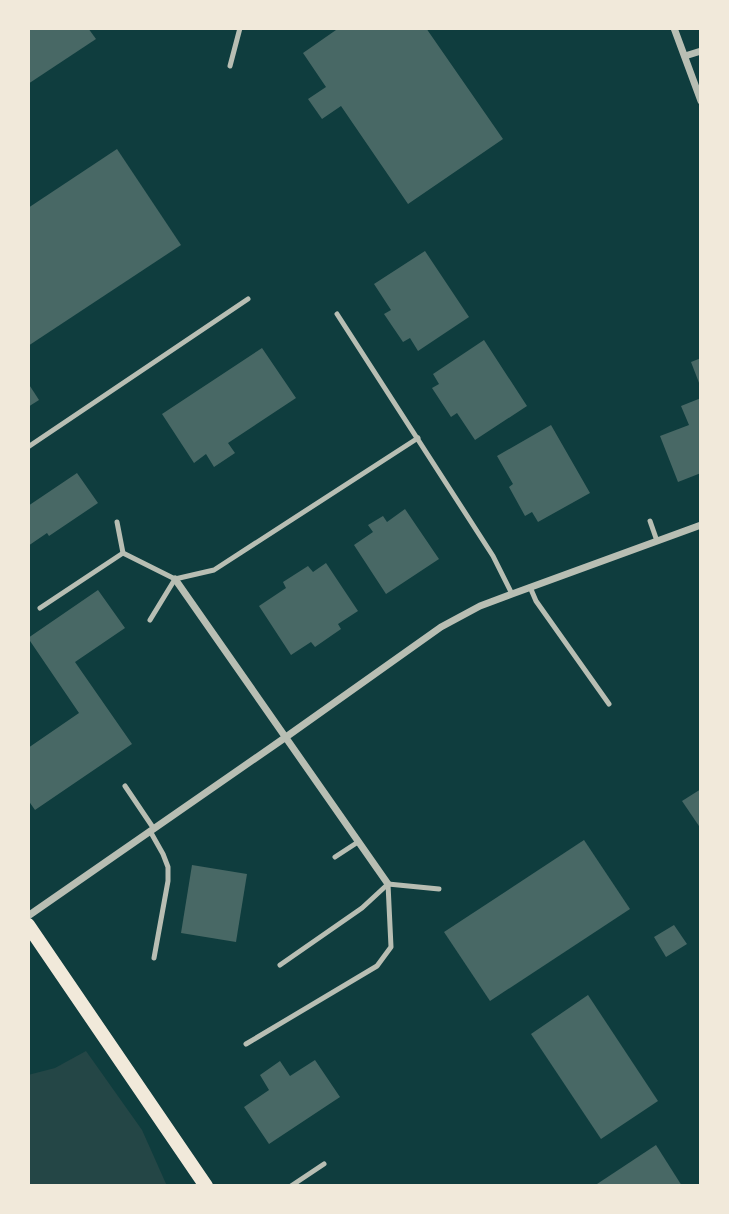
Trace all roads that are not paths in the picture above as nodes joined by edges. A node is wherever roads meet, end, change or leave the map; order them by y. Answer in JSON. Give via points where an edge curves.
{"nodes":[{"id":1,"x":240,"y":28,"type":"edge"},
{"id":2,"x":674,"y":28,"type":"edge"},
{"id":3,"x":701,"y":51,"type":"edge"},
{"id":4,"x":685,"y":56,"type":"junction"},
{"id":5,"x":230,"y":66,"type":"dead end"},
{"id":6,"x":701,"y":101,"type":"edge"},
{"id":7,"x":248,"y":299,"type":"dead end"},
{"id":8,"x":337,"y":314,"type":"dead end"},
{"id":9,"x":418,"y":438,"type":"junction"},
{"id":10,"x":28,"y":447,"type":"edge"},
{"id":11,"x":650,"y":521,"type":"dead end"},
{"id":12,"x":117,"y":523,"type":"dead end"},
{"id":13,"x":701,"y":525,"type":"edge"},
{"id":14,"x":657,"y":541,"type":"junction"},
{"id":15,"x":122,"y":553,"type":"junction"},
{"id":16,"x":175,"y":579,"type":"junction"},
{"id":17,"x":530,"y":587,"type":"junction"},
{"id":18,"x":512,"y":594,"type":"junction"},
{"id":19,"x":40,"y":608,"type":"dead end"},
{"id":20,"x":150,"y":620,"type":"dead end"},
{"id":21,"x":609,"y":704,"type":"dead end"},
{"id":22,"x":286,"y":737,"type":"junction"},
{"id":23,"x":125,"y":786,"type":"dead end"},
{"id":24,"x":152,"y":830,"type":"junction"},
{"id":25,"x":358,"y":842,"type":"junction"},
{"id":26,"x":335,"y":857,"type":"dead end"},
{"id":27,"x":388,"y":884,"type":"junction"},
{"id":28,"x":439,"y":889,"type":"dead end"},
{"id":29,"x":28,"y":916,"type":"edge"},
{"id":30,"x":28,"y":925,"type":"edge"},
{"id":31,"x":154,"y":958,"type":"dead end"},
{"id":32,"x":280,"y":965,"type":"dead end"},
{"id":33,"x":246,"y":1044,"type":"dead end"},
{"id":34,"x":324,"y":1164,"type":"dead end"},
{"id":35,"x":206,"y":1186,"type":"edge"},
{"id":36,"x":291,"y":1186,"type":"edge"}],
"edges":[{"from":1,"to":5,"type":"lane"},
{"from":2,"to":4,"type":"street"},
{"from":3,"to":4,"type":"street"},
{"from":4,"to":6,"type":"street"},
{"from":7,"to":10,"type":"lane"},
{"from":8,"to":9,"type":"lane"},
{"from":9,"to":16,"type":"lane","via":[[214,570]]},
{"from":9,"to":18,"type":"lane"},
{"from":11,"to":14,"type":"lane"},
{"from":12,"to":15,"type":"lane"},
{"from":13,"to":14,"type":"street"},
{"from":14,"to":17,"type":"street"},
{"from":15,"to":16,"type":"lane"},
{"from":15,"to":19,"type":"lane"},
{"from":16,"to":20,"type":"lane"},
{"from":16,"to":22,"type":"street"},
{"from":17,"to":18,"type":"street"},
{"from":17,"to":21,"type":"lane"},
{"from":18,"to":22,"type":"street","via":[[441,627]]},
{"from":22,"to":24,"type":"street"},
{"from":22,"to":25,"type":"street"},
{"from":23,"to":24,"type":"lane"},
{"from":24,"to":29,"type":"street"},
{"from":24,"to":31,"type":"lane","via":[[169,881]]},
{"from":25,"to":26,"type":"lane"},
{"from":25,"to":27,"type":"street"},
{"from":27,"to":28,"type":"lane"},
{"from":27,"to":32,"type":"lane","via":[[362,908]]},
{"from":27,"to":33,"type":"lane","via":[[391,947],[377,967]]},
{"from":30,"to":35,"type":"main road"},
{"from":34,"to":36,"type":"lane"}]}
